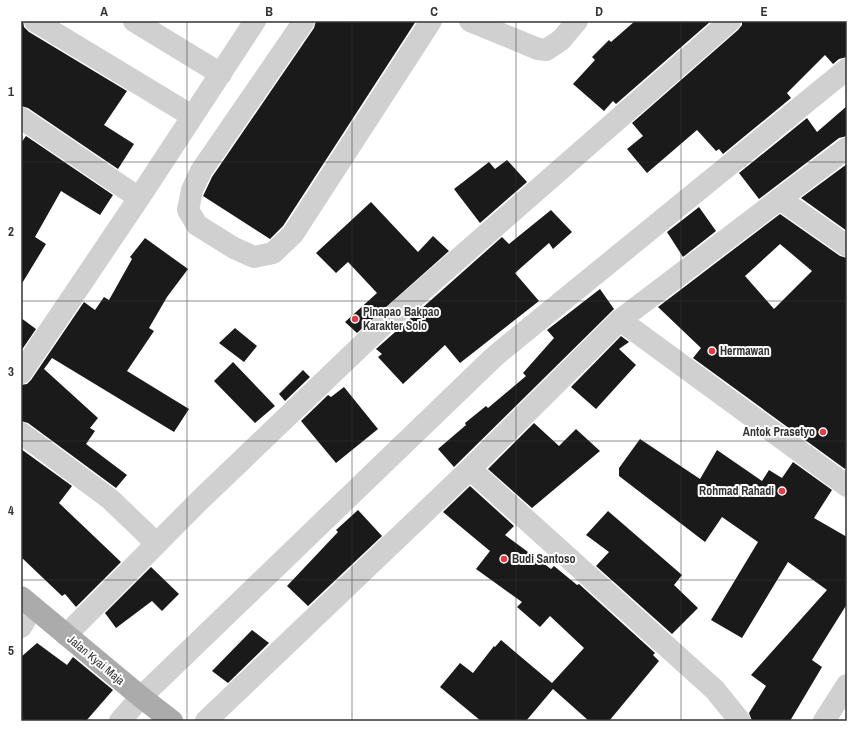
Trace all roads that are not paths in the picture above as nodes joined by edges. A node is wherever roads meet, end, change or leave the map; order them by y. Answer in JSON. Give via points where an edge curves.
{"nodes":[{"id":1,"x":35,"y":21,"type":"edge"},
{"id":2,"x":134,"y":21,"type":"edge"},
{"id":3,"x":255,"y":21,"type":"edge"},
{"id":4,"x":304,"y":21,"type":"edge"},
{"id":5,"x":430,"y":21,"type":"edge"},
{"id":6,"x":470,"y":21,"type":"edge"},
{"id":7,"x":577,"y":21,"type":"edge"},
{"id":8,"x":730,"y":21,"type":"edge"},
{"id":9,"x":847,"y":69,"type":"edge"},
{"id":10,"x":221,"y":74,"type":"junction"},
{"id":11,"x":192,"y":116,"type":"junction"},
{"id":12,"x":21,"y":118,"type":"edge"},
{"id":13,"x":847,"y":148,"type":"edge"},
{"id":14,"x":139,"y":198,"type":"junction"},
{"id":15,"x":780,"y":199,"type":"junction"},
{"id":16,"x":847,"y":246,"type":"edge"},
{"id":17,"x":620,"y":320,"type":"junction"},
{"id":18,"x":21,"y":373,"type":"edge"},
{"id":19,"x":21,"y":433,"type":"edge"},
{"id":20,"x":470,"y":469,"type":"junction"},
{"id":21,"x":847,"y":486,"type":"edge"},
{"id":22,"x":156,"y":543,"type":"junction"},
{"id":23,"x":27,"y":602,"type":"edge"},
{"id":24,"x":21,"y":627,"type":"edge"},
{"id":25,"x":66,"y":635,"type":"junction"},
{"id":26,"x":847,"y":685,"type":"edge"},
{"id":27,"x":141,"y":697,"type":"junction"},
{"id":28,"x":163,"y":718,"type":"edge"},
{"id":29,"x":120,"y":721,"type":"edge"},
{"id":30,"x":206,"y":721,"type":"edge"},
{"id":31,"x":740,"y":721,"type":"edge"},
{"id":32,"x":824,"y":721,"type":"edge"}],
"edges":[{"from":1,"to":11,"type":"street"},
{"from":2,"to":10,"type":"street"},
{"from":3,"to":10,"type":"street"},
{"from":4,"to":5,"type":"street","via":[[201,171],[192,190],[188,210],[197,225],[254,257],[273,252],[293,234]]},
{"from":6,"to":7,"type":"street","via":[[546,50],[561,40]]},
{"from":8,"to":22,"type":"street","via":[[385,323]]},
{"from":9,"to":27,"type":"street","via":[[495,356]]},
{"from":10,"to":11,"type":"street"},
{"from":11,"to":14,"type":"street"},
{"from":12,"to":14,"type":"street"},
{"from":13,"to":15,"type":"street"},
{"from":14,"to":18,"type":"street"},
{"from":15,"to":16,"type":"street"},
{"from":15,"to":17,"type":"street"},
{"from":17,"to":20,"type":"street"},
{"from":17,"to":21,"type":"street"},
{"from":19,"to":22,"type":"street","via":[[110,499]]},
{"from":20,"to":30,"type":"street"},
{"from":20,"to":31,"type":"street","via":[[715,690]]},
{"from":22,"to":25,"type":"street"},
{"from":23,"to":24,"type":"street"},
{"from":23,"to":25,"type":"main road","name":"Jalan Kyai Maja"},
{"from":25,"to":27,"type":"main road","name":"Jalan Kyai Maja"},
{"from":26,"to":32,"type":"street"},
{"from":27,"to":28,"type":"main road","name":"Jalan Kyai Maja"},
{"from":27,"to":29,"type":"street"}]}
